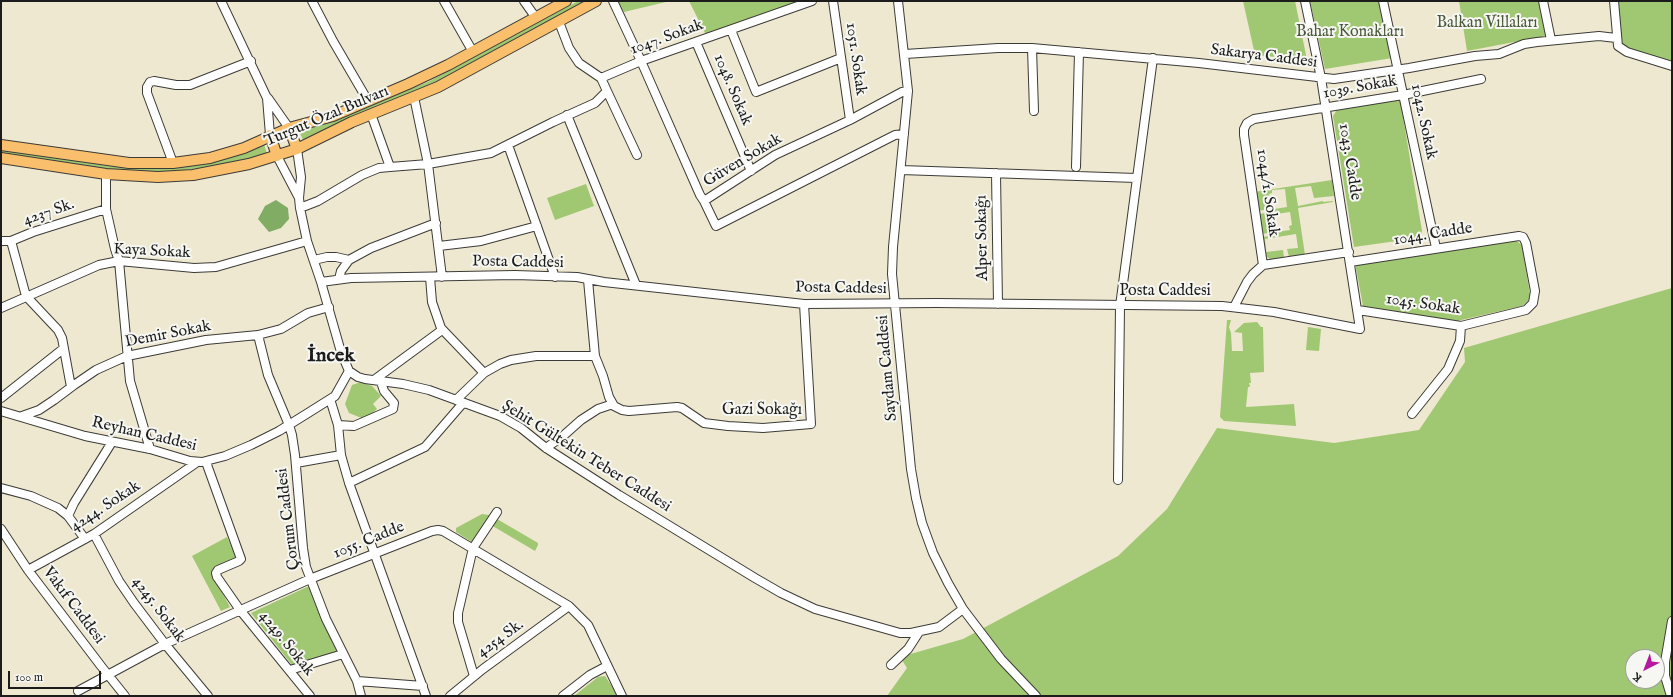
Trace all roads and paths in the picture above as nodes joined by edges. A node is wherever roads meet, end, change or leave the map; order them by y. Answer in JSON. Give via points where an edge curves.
{"nodes":[{"id":1,"x":221,"y":1,"type":"edge"},
{"id":2,"x":312,"y":1,"type":"edge"},
{"id":3,"x":444,"y":1,"type":"edge"},
{"id":4,"x":524,"y":1,"type":"edge"},
{"id":5,"x":566,"y":1,"type":"edge"},
{"id":6,"x":596,"y":1,"type":"edge"},
{"id":7,"x":613,"y":1,"type":"edge"},
{"id":8,"x":812,"y":1,"type":"edge"},
{"id":9,"x":834,"y":1,"type":"edge"},
{"id":10,"x":898,"y":1,"type":"edge"},
{"id":11,"x":1305,"y":1,"type":"edge"},
{"id":12,"x":1383,"y":1,"type":"edge"},
{"id":13,"x":1543,"y":1,"type":"edge"},
{"id":14,"x":1614,"y":1,"type":"edge"},
{"id":15,"x":536,"y":18,"type":"junction"},
{"id":16,"x":559,"y":22,"type":"junction"},
{"id":17,"x":730,"y":30,"type":"junction"},
{"id":18,"x":1616,"y":38,"type":"junction"},
{"id":19,"x":1551,"y":40,"type":"junction"},
{"id":20,"x":696,"y":42,"type":"junction"},
{"id":21,"x":1032,"y":48,"type":"junction"},
{"id":22,"x":473,"y":52,"type":"junction"},
{"id":23,"x":1079,"y":52,"type":"junction"},
{"id":24,"x":905,"y":54,"type":"junction"},
{"id":25,"x":841,"y":58,"type":"junction"},
{"id":26,"x":1153,"y":58,"type":"junction"},
{"id":27,"x":251,"y":61,"type":"junction"},
{"id":28,"x":641,"y":61,"type":"junction"},
{"id":29,"x":1672,"y":66,"type":"edge"},
{"id":30,"x":1398,"y":70,"type":"junction"},
{"id":31,"x":601,"y":78,"type":"junction"},
{"id":32,"x":1321,"y":78,"type":"junction"},
{"id":33,"x":1481,"y":79,"type":"dead end"},
{"id":34,"x":607,"y":91,"type":"junction"},
{"id":35,"x":908,"y":91,"type":"junction"},
{"id":36,"x":1403,"y":95,"type":"junction"},
{"id":37,"x":414,"y":96,"type":"junction"},
{"id":38,"x":267,"y":98,"type":"junction"},
{"id":39,"x":368,"y":101,"type":"junction"},
{"id":40,"x":1326,"y":108,"type":"junction"},
{"id":41,"x":1034,"y":110,"type":"dead end"},
{"id":42,"x":371,"y":114,"type":"junction"},
{"id":43,"x":567,"y":115,"type":"junction"},
{"id":44,"x":850,"y":120,"type":"junction"},
{"id":45,"x":1245,"y":126,"type":"joint"},
{"id":46,"x":289,"y":128,"type":"junction"},
{"id":47,"x":904,"y":134,"type":"junction"},
{"id":48,"x":270,"y":135,"type":"junction"},
{"id":49,"x":1,"y":145,"type":"edge"},
{"id":50,"x":508,"y":145,"type":"junction"},
{"id":51,"x":296,"y":150,"type":"junction"},
{"id":52,"x":636,"y":155,"type":"dead end"},
{"id":53,"x":277,"y":156,"type":"junction"},
{"id":54,"x":1,"y":158,"type":"edge"},
{"id":55,"x":173,"y":163,"type":"junction"},
{"id":56,"x":428,"y":164,"type":"junction"},
{"id":57,"x":1076,"y":166,"type":"dead end"},
{"id":58,"x":390,"y":167,"type":"junction"},
{"id":59,"x":901,"y":170,"type":"junction"},
{"id":60,"x":751,"y":171,"type":"junction"},
{"id":61,"x":996,"y":173,"type":"junction"},
{"id":62,"x":106,"y":174,"type":"junction"},
{"id":63,"x":1136,"y":178,"type":"junction"},
{"id":64,"x":299,"y":198,"type":"junction"},
{"id":65,"x":704,"y":201,"type":"junction"},
{"id":66,"x":300,"y":208,"type":"junction"},
{"id":67,"x":106,"y":209,"type":"junction"},
{"id":68,"x":436,"y":223,"type":"junction"},
{"id":69,"x":537,"y":226,"type":"junction"},
{"id":70,"x":1,"y":241,"type":"edge"},
{"id":71,"x":11,"y":241,"type":"junction"},
{"id":72,"x":307,"y":241,"type":"junction"},
{"id":73,"x":439,"y":246,"type":"junction"},
{"id":74,"x":1436,"y":248,"type":"junction"},
{"id":75,"x":1349,"y":252,"type":"junction"},
{"id":76,"x":314,"y":260,"type":"junction"},
{"id":77,"x":349,"y":260,"type":"junction"},
{"id":78,"x":119,"y":261,"type":"junction"},
{"id":79,"x":1350,"y":262,"type":"junction"},
{"id":80,"x":1263,"y":265,"type":"junction"},
{"id":81,"x":430,"y":277,"type":"junction"},
{"id":82,"x":442,"y":277,"type":"junction"},
{"id":83,"x":555,"y":277,"type":"junction"},
{"id":84,"x":339,"y":279,"type":"junction"},
{"id":85,"x":588,"y":280,"type":"junction"},
{"id":86,"x":321,"y":282,"type":"junction"},
{"id":87,"x":636,"y":285,"type":"junction"},
{"id":88,"x":26,"y":296,"type":"junction"},
{"id":89,"x":804,"y":304,"type":"junction"},
{"id":90,"x":896,"y":304,"type":"junction"},
{"id":91,"x":998,"y":304,"type":"junction"},
{"id":92,"x":1120,"y":306,"type":"junction"},
{"id":93,"x":1234,"y":307,"type":"junction"},
{"id":94,"x":1530,"y":307,"type":"joint"},
{"id":95,"x":1,"y":308,"type":"edge"},
{"id":96,"x":329,"y":308,"type":"junction"},
{"id":97,"x":1358,"y":310,"type":"junction"},
{"id":98,"x":1461,"y":326,"type":"junction"},
{"id":99,"x":1360,"y":329,"type":"joint"},
{"id":100,"x":442,"y":330,"type":"junction"},
{"id":101,"x":258,"y":335,"type":"junction"},
{"id":102,"x":63,"y":349,"type":"junction"},
{"id":103,"x":127,"y":356,"type":"junction"},
{"id":104,"x":595,"y":356,"type":"junction"},
{"id":105,"x":349,"y":370,"type":"junction"},
{"id":106,"x":484,"y":373,"type":"junction"},
{"id":107,"x":378,"y":381,"type":"junction"},
{"id":108,"x":71,"y":387,"type":"junction"},
{"id":109,"x":1,"y":398,"type":"edge"},
{"id":110,"x":330,"y":398,"type":"junction"},
{"id":111,"x":460,"y":402,"type":"junction"},
{"id":112,"x":613,"y":404,"type":"junction"},
{"id":113,"x":1,"y":411,"type":"edge"},
{"id":114,"x":1412,"y":414,"type":"dead end"},
{"id":115,"x":22,"y":416,"type":"junction"},
{"id":116,"x":289,"y":425,"type":"junction"},
{"id":117,"x":338,"y":425,"type":"junction"},
{"id":118,"x":112,"y":442,"type":"junction"},
{"id":119,"x":546,"y":448,"type":"junction"},
{"id":120,"x":150,"y":449,"type":"junction"},
{"id":121,"x":341,"y":455,"type":"junction"},
{"id":122,"x":206,"y":462,"type":"junction"},
{"id":123,"x":196,"y":463,"type":"junction"},
{"id":124,"x":296,"y":463,"type":"junction"},
{"id":125,"x":1118,"y":480,"type":"dead end"},
{"id":126,"x":348,"y":483,"type":"junction"},
{"id":127,"x":1,"y":488,"type":"edge"},
{"id":128,"x":497,"y":512,"type":"dead end"},
{"id":129,"x":68,"y":516,"type":"junction"},
{"id":130,"x":1,"y":529,"type":"edge"},
{"id":131,"x":94,"y":534,"type":"junction"},
{"id":132,"x":85,"y":539,"type":"junction"},
{"id":133,"x":472,"y":548,"type":"junction"},
{"id":134,"x":375,"y":553,"type":"junction"},
{"id":135,"x":28,"y":570,"type":"junction"},
{"id":136,"x":310,"y":579,"type":"junction"},
{"id":137,"x":569,"y":606,"type":"junction"},
{"id":138,"x":963,"y":609,"type":"junction"},
{"id":139,"x":240,"y":610,"type":"junction"},
{"id":140,"x":1672,"y":620,"type":"edge"},
{"id":141,"x":920,"y":632,"type":"junction"},
{"id":142,"x":165,"y":644,"type":"junction"},
{"id":143,"x":343,"y":654,"type":"junction"},
{"id":144,"x":891,"y":665,"type":"dead end"},
{"id":145,"x":607,"y":666,"type":"junction"},
{"id":146,"x":290,"y":670,"type":"junction"},
{"id":147,"x":108,"y":675,"type":"junction"},
{"id":148,"x":474,"y":676,"type":"junction"},
{"id":149,"x":357,"y":681,"type":"junction"},
{"id":150,"x":423,"y":686,"type":"junction"},
{"id":151,"x":78,"y":691,"type":"dead end"},
{"id":152,"x":125,"y":696,"type":"edge"},
{"id":153,"x":208,"y":696,"type":"edge"},
{"id":154,"x":310,"y":696,"type":"edge"},
{"id":155,"x":362,"y":696,"type":"edge"},
{"id":156,"x":426,"y":696,"type":"edge"},
{"id":157,"x":450,"y":696,"type":"edge"},
{"id":158,"x":563,"y":696,"type":"edge"},
{"id":159,"x":622,"y":696,"type":"edge"},
{"id":160,"x":1036,"y":696,"type":"edge"},
{"id":161,"x":1672,"y":696,"type":"edge"}],
"edges":[{"from":1,"to":27,"type":"street"},
{"from":2,"to":39,"type":"street"},
{"from":3,"to":22,"type":"street"},
{"from":4,"to":15,"type":"street"},
{"from":5,"to":15,"type":"main road","name":"Turgut Özal Bulvarı"},
{"from":6,"to":16,"type":"main road","name":"Turgut Özal Bulvarı"},
{"from":7,"to":28,"type":"street","name":"Güven Sokak"},
{"from":8,"to":17,"type":"street","name":"1047. Sokak"},
{"from":9,"to":25,"type":"street","name":"1051. Sokak"},
{"from":10,"to":24,"type":"street","name":"Saydam Caddesi"},
{"from":11,"to":32,"type":"street","name":"1043. Cadde"},
{"from":12,"to":30,"type":"street","name":"1042. Sokak"},
{"from":13,"to":19,"type":"street"},
{"from":14,"to":18,"type":"street"},
{"from":15,"to":22,"type":"main road","name":"Turgut Özal Bulvarı"},
{"from":16,"to":31,"type":"street","via":[[569,48],[579,64]]},
{"from":16,"to":37,"type":"main road","name":"Turgut Özal Bulvarı","via":[[438,87]]},
{"from":17,"to":20,"type":"street","name":"1047. Sokak"},
{"from":17,"to":25,"type":"street","via":[[756,92]]},
{"from":18,"to":19,"type":"street","name":"Sakarya Caddesi","via":[[1598,36]]},
{"from":18,"to":29,"type":"street","via":[[1622,50]]},
{"from":19,"to":30,"type":"street","name":"Sakarya Caddesi","via":[[1524,44],[1499,54]]},
{"from":20,"to":28,"type":"street","name":"1047. Sokak"},
{"from":20,"to":60,"type":"street","name":"1048. Sokak"},
{"from":21,"to":23,"type":"street","name":"Sakarya Caddesi"},
{"from":21,"to":24,"type":"street","name":"Sakarya Caddesi"},
{"from":21,"to":41,"type":"street"},
{"from":22,"to":39,"type":"main road","name":"Turgut Özal Bulvarı"},
{"from":23,"to":26,"type":"street","name":"Sakarya Caddesi"},
{"from":23,"to":57,"type":"street"},
{"from":24,"to":35,"type":"street","name":"Saydam Caddesi"},
{"from":25,"to":44,"type":"street","name":"1051. Sokak"},
{"from":26,"to":32,"type":"street","name":"Sakarya Caddesi"},
{"from":26,"to":63,"type":"street"},
{"from":27,"to":38,"type":"street"},
{"from":27,"to":55,"type":"street","via":[[190,85],[150,82],[147,93]]},
{"from":28,"to":31,"type":"street","name":"1047. Sokak"},
{"from":28,"to":65,"type":"street","name":"Güven Sokak"},
{"from":30,"to":32,"type":"street","name":"Sakarya Caddesi","via":[[1334,79]]},
{"from":30,"to":36,"type":"street","name":"1042. Sokak"},
{"from":31,"to":34,"type":"street"},
{"from":32,"to":40,"type":"street","name":"1043. Cadde"},
{"from":33,"to":36,"type":"street","name":"1039. Sokak"},
{"from":34,"to":43,"type":"street","via":[[595,103]]},
{"from":34,"to":52,"type":"street"},
{"from":35,"to":44,"type":"street","name":"Güven Sokak"},
{"from":35,"to":47,"type":"street","name":"Saydam Caddesi"},
{"from":36,"to":40,"type":"street","name":"1039. Sokak"},
{"from":36,"to":74,"type":"street","name":"1042. Sokak"},
{"from":37,"to":42,"type":"main road","name":"Turgut Özal Bulvarı"},
{"from":37,"to":56,"type":"street"},
{"from":38,"to":46,"type":"street"},
{"from":38,"to":48,"type":"street"},
{"from":39,"to":46,"type":"main road","name":"Turgut Özal Bulvarı","via":[[333,116]]},
{"from":40,"to":45,"type":"street","name":"1039. Sokak","via":[[1254,119]]},
{"from":40,"to":75,"type":"street","name":"1043. Cadde"},
{"from":42,"to":51,"type":"main road","name":"Turgut Özal Bulvarı"},
{"from":42,"to":58,"type":"street"},
{"from":43,"to":50,"type":"street"},
{"from":43,"to":87,"type":"street"},
{"from":44,"to":60,"type":"street","name":"Güven Sokak","via":[[775,155]]},
{"from":45,"to":80,"type":"street","name":"1044/1. Sokak","via":[[1244,135]]},
{"from":46,"to":48,"type":"main road","name":"Turgut Özal Bulvarı"},
{"from":46,"to":51,"type":"main road"},
{"from":47,"to":59,"type":"street","name":"Saydam Caddesi"},
{"from":47,"to":65,"type":"street","via":[[894,135],[716,226]]},
{"from":48,"to":53,"type":"main road"},
{"from":48,"to":55,"type":"main road","name":"Turgut Özal Bulvarı","via":[[224,155]]},
{"from":49,"to":55,"type":"main road","name":"Turgut Özal Bulvarı","via":[[118,162]]},
{"from":50,"to":56,"type":"street","via":[[491,153]]},
{"from":50,"to":69,"type":"street"},
{"from":51,"to":53,"type":"main road","name":"Turgut Özal Bulvarı"},
{"from":51,"to":64,"type":"street","via":[[301,177]]},
{"from":53,"to":62,"type":"main road","name":"Turgut Özal Bulvarı","via":[[225,170],[185,176]]},
{"from":53,"to":64,"type":"street"},
{"from":54,"to":62,"type":"main road","name":"Turgut Özal Bulvarı"},
{"from":56,"to":58,"type":"street"},
{"from":56,"to":68,"type":"street"},
{"from":58,"to":66,"type":"street","via":[[379,168],[362,175],[318,201]]},
{"from":59,"to":61,"type":"street"},
{"from":59,"to":90,"type":"street","name":"Saydam Caddesi","via":[[892,261]]},
{"from":60,"to":65,"type":"street","name":"Güven Sokak"},
{"from":61,"to":63,"type":"street"},
{"from":61,"to":91,"type":"street","name":"Alper Sokağı"},
{"from":62,"to":67,"type":"street"},
{"from":63,"to":92,"type":"street"},
{"from":64,"to":66,"type":"street"},
{"from":66,"to":72,"type":"street"},
{"from":67,"to":71,"type":"street","name":"4237 Sk."},
{"from":67,"to":78,"type":"street"},
{"from":68,"to":73,"type":"street"},
{"from":68,"to":77,"type":"street","via":[[371,248]]},
{"from":69,"to":73,"type":"street","via":[[481,241]]},
{"from":69,"to":83,"type":"street"},
{"from":70,"to":71,"type":"street","name":"4237 Sk."},
{"from":71,"to":88,"type":"street"},
{"from":72,"to":76,"type":"street"},
{"from":72,"to":78,"type":"street","name":"Kaya Sokak","via":[[216,267],[194,268]]},
{"from":73,"to":82,"type":"street"},
{"from":74,"to":79,"type":"street","name":"1044. Cadde"},
{"from":74,"to":94,"type":"street","name":"1044. Cadde","via":[[1519,236],[1523,238],[1535,291],[1535,298]]},
{"from":75,"to":79,"type":"street","name":"1043. Cadde"},
{"from":75,"to":80,"type":"street"},
{"from":76,"to":77,"type":"street","via":[[336,257]]},
{"from":76,"to":86,"type":"street"},
{"from":77,"to":84,"type":"street"},
{"from":78,"to":88,"type":"street","name":"Kaya Sokak","via":[[84,270]]},
{"from":78,"to":103,"type":"street"},
{"from":79,"to":97,"type":"street","name":"1043. Cadde"},
{"from":80,"to":93,"type":"street","via":[[1250,278]]},
{"from":81,"to":82,"type":"street","name":"Posta Caddesi"},
{"from":81,"to":84,"type":"street","name":"Posta Caddesi"},
{"from":81,"to":100,"type":"street","via":[[432,302]]},
{"from":82,"to":83,"type":"street","name":"Posta Caddesi"},
{"from":83,"to":85,"type":"street","name":"Posta Caddesi"},
{"from":84,"to":86,"type":"street","name":"Posta Caddesi"},
{"from":85,"to":87,"type":"street","name":"Posta Caddesi"},
{"from":85,"to":104,"type":"street"},
{"from":86,"to":96,"type":"street"},
{"from":87,"to":89,"type":"street","name":"Posta Caddesi"},
{"from":88,"to":95,"type":"street","name":"Kaya Sokak"},
{"from":88,"to":102,"type":"street","via":[[58,330]]},
{"from":89,"to":90,"type":"street","name":"Posta Caddesi"},
{"from":89,"to":112,"type":"street","name":"Gazi Sokağı","via":[[811,424],[763,428],[718,426],[700,421],[682,408],[628,411],[618,409]]},
{"from":90,"to":91,"type":"street","name":"Posta Caddesi"},
{"from":90,"to":138,"type":"street","name":"Saydam Caddesi","via":[[911,469],[918,510],[941,569]]},
{"from":91,"to":92,"type":"street","name":"Posta Caddesi"},
{"from":92,"to":93,"type":"street","name":"Posta Caddesi"},
{"from":92,"to":125,"type":"street"},
{"from":93,"to":99,"type":"street","name":"Posta Caddesi"},
{"from":94,"to":98,"type":"street","name":"1045. Sokak"},
{"from":96,"to":101,"type":"street","name":"Demir Sokak","via":[[308,313],[281,329]]},
{"from":96,"to":105,"type":"street","via":[[341,352]]},
{"from":97,"to":98,"type":"street","name":"1045. Sokak"},
{"from":97,"to":99,"type":"street","name":"1043. Cadde"},
{"from":98,"to":114,"type":"street","via":[[1460,341],[1448,369]]},
{"from":100,"to":106,"type":"street"},
{"from":100,"to":107,"type":"street"},
{"from":101,"to":103,"type":"street","name":"Demir Sokak","via":[[200,341]]},
{"from":101,"to":116,"type":"street","name":"Çorum Caddesi","via":[[272,384]]},
{"from":102,"to":108,"type":"street"},
{"from":102,"to":109,"type":"street"},
{"from":103,"to":108,"type":"street","name":"Demir Sokak","via":[[96,370]]},
{"from":103,"to":120,"type":"street","via":[[130,380]]},
{"from":104,"to":106,"type":"street","via":[[551,355],[521,358],[500,364]]},
{"from":104,"to":112,"type":"street"},
{"from":105,"to":107,"type":"street","name":"Şehit Gültekin Teber Caddesi","via":[[358,377]]},
{"from":105,"to":110,"type":"street","name":"Reyhan Caddesi","via":[[338,391]]},
{"from":106,"to":111,"type":"street"},
{"from":107,"to":111,"type":"street","name":"Şehit Gültekin Teber Caddesi","via":[[429,390]]},
{"from":107,"to":117,"type":"street","via":[[394,403],[393,408],[354,426]]},
{"from":108,"to":115,"type":"street","name":"Demir Sokak","via":[[39,410]]},
{"from":110,"to":116,"type":"street","name":"Reyhan Caddesi"},
{"from":110,"to":117,"type":"street"},
{"from":111,"to":119,"type":"street","name":"Şehit Gültekin Teber Caddesi","via":[[500,416],[521,428]]},
{"from":111,"to":126,"type":"street","via":[[425,448]]},
{"from":112,"to":119,"type":"street","via":[[598,409],[581,420]]},
{"from":113,"to":115,"type":"street","name":"Reyhan Caddesi"},
{"from":115,"to":118,"type":"street","name":"Reyhan Caddesi"},
{"from":116,"to":122,"type":"street","name":"Reyhan Caddesi","via":[[236,452]]},
{"from":116,"to":124,"type":"street","name":"Çorum Caddesi"},
{"from":117,"to":121,"type":"street"},
{"from":118,"to":120,"type":"street","name":"Reyhan Caddesi"},
{"from":118,"to":129,"type":"street"},
{"from":119,"to":141,"type":"street","name":"Şehit Gültekin Teber Caddesi","via":[[786,596],[815,609],[900,633]]},
{"from":120,"to":123,"type":"street","name":"Reyhan Caddesi"},
{"from":121,"to":124,"type":"street"},
{"from":121,"to":126,"type":"street"},
{"from":122,"to":123,"type":"street","name":"Reyhan Caddesi"},
{"from":122,"to":139,"type":"street","name":"4249. Sokak","via":[[241,559],[216,573]]},
{"from":123,"to":131,"type":"street","name":"4244. Sokak"},
{"from":124,"to":136,"type":"street","name":"Çorum Caddesi","via":[[303,548]]},
{"from":126,"to":134,"type":"street"},
{"from":127,"to":129,"type":"street","via":[[31,496],[58,508]]},
{"from":128,"to":133,"type":"street"},
{"from":129,"to":132,"type":"street"},
{"from":130,"to":135,"type":"street","name":"Vakıf Caddesi"},
{"from":131,"to":132,"type":"street","name":"4244. Sokak"},
{"from":131,"to":142,"type":"street","name":"4245. Sokak","via":[[119,581]]},
{"from":132,"to":135,"type":"street","name":"4244. Sokak"},
{"from":133,"to":134,"type":"street","name":"1055. Cadde","via":[[438,530]]},
{"from":133,"to":137,"type":"street","name":"1055. Cadde"},
{"from":133,"to":148,"type":"street","via":[[458,622]]},
{"from":134,"to":136,"type":"street","name":"1055. Cadde"},
{"from":134,"to":150,"type":"street"},
{"from":135,"to":147,"type":"street","name":"Vakıf Caddesi"},
{"from":136,"to":139,"type":"street","name":"1055. Cadde"},
{"from":136,"to":143,"type":"street","name":"Çorum Caddesi"},
{"from":137,"to":145,"type":"street","name":"1055. Cadde","via":[[588,625]]},
{"from":137,"to":148,"type":"street","name":"4254 Sk."},
{"from":138,"to":141,"type":"street","name":"Şehit Gültekin Teber Caddesi","via":[[939,627]]},
{"from":138,"to":160,"type":"street","name":"Saydam Caddesi","via":[[1006,664]]},
{"from":139,"to":142,"type":"street","name":"1055. Cadde"},
{"from":139,"to":146,"type":"street","name":"4249. Sokak"},
{"from":140,"to":161,"type":"street","via":[[1665,662],[1665,676]]},
{"from":141,"to":144,"type":"street","via":[[908,649]]},
{"from":142,"to":147,"type":"street","name":"1055. Cadde"},
{"from":142,"to":153,"type":"street","name":"4245. Sokak"},
{"from":143,"to":146,"type":"street"},
{"from":143,"to":149,"type":"street","name":"Çorum Caddesi"},
{"from":145,"to":158,"type":"street","via":[[590,675]]},
{"from":145,"to":159,"type":"street","name":"1055. Cadde"},
{"from":146,"to":154,"type":"street","name":"4249. Sokak"},
{"from":147,"to":151,"type":"street","name":"1055. Cadde"},
{"from":147,"to":152,"type":"street","name":"Vakıf Caddesi"},
{"from":148,"to":157,"type":"street","name":"4254 Sk."},
{"from":149,"to":150,"type":"street"},
{"from":149,"to":155,"type":"street","name":"Çorum Caddesi"},
{"from":150,"to":156,"type":"street"}]}
